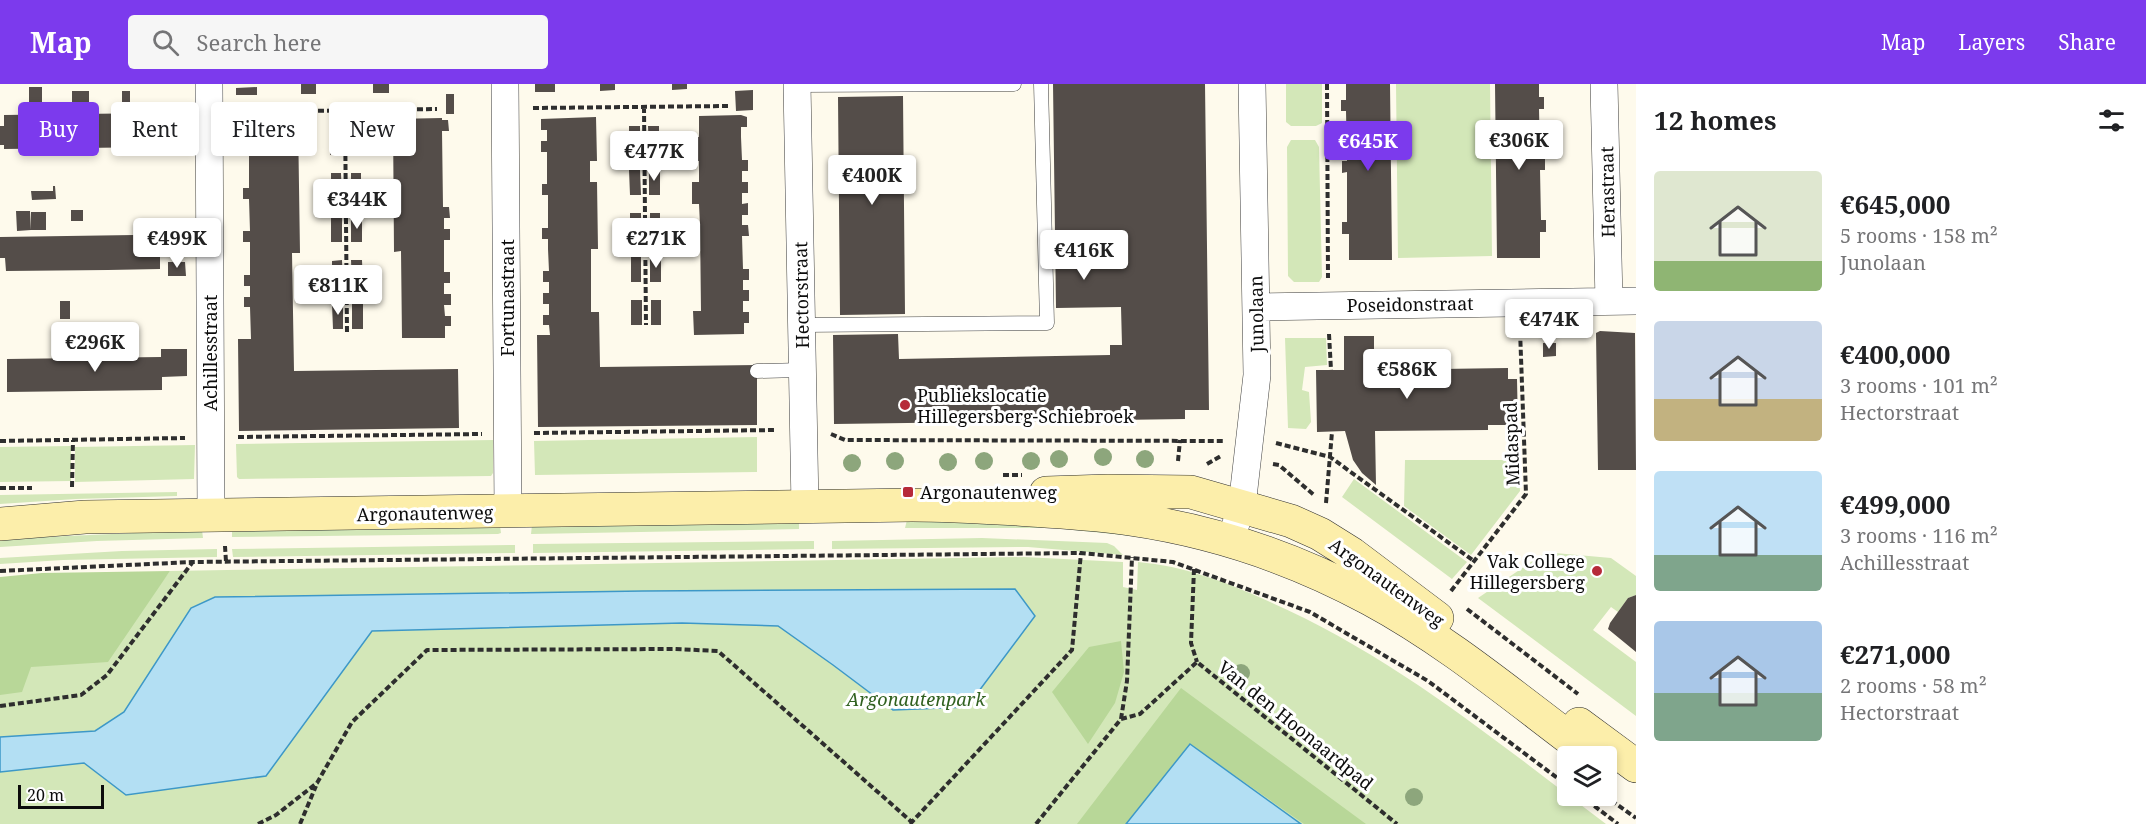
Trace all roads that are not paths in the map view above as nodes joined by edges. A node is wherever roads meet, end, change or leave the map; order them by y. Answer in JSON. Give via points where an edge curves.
{"nodes":[{"id":1,"x":209,"y":84,"type":"edge"},
{"id":2,"x":797,"y":84,"type":"edge"},
{"id":3,"x":1014,"y":84,"type":"edge"},
{"id":4,"x":1041,"y":84,"type":"edge"},
{"id":5,"x":1252,"y":84,"type":"edge"},
{"id":6,"x":1605,"y":84,"type":"edge"},
{"id":7,"x":506,"y":96,"type":"edge"},
{"id":8,"x":1609,"y":301,"type":"junction"},
{"id":9,"x":1636,"y":301,"type":"edge"},
{"id":10,"x":1256,"y":307,"type":"junction"},
{"id":11,"x":801,"y":325,"type":"junction"},
{"id":12,"x":802,"y":370,"type":"junction"},
{"id":13,"x":757,"y":371,"type":"dead end"},
{"id":14,"x":958,"y":505,"type":"junction"},
{"id":15,"x":805,"y":506,"type":"junction"},
{"id":16,"x":1242,"y":506,"type":"junction"},
{"id":17,"x":508,"y":512,"type":"junction"},
{"id":18,"x":0,"y":524,"type":"edge"},
{"id":19,"x":218,"y":528,"type":"junction"},
{"id":20,"x":1230,"y":541,"type":"junction"},
{"id":21,"x":1580,"y":746,"type":"edge"},
{"id":22,"x":1636,"y":765,"type":"edge"},
{"id":23,"x":1617,"y":774,"type":"edge"},
{"id":24,"x":1636,"y":788,"type":"edge"}],
"edges":[{"from":1,"to":19,"type":"street","name":"Achillesstraat","via":[[211,437]]},
{"from":2,"to":3,"type":"lane"},
{"from":2,"to":11,"type":"street","name":"Hectorstraat"},
{"from":4,"to":11,"type":"lane","via":[[1047,323]]},
{"from":5,"to":10,"type":"street","name":"Junolaan"},
{"from":6,"to":8,"type":"street","name":"Herastraat"},
{"from":7,"to":17,"type":"street","name":"Fortunastraat"},
{"from":8,"to":9,"type":"street","name":"Poseidonstraat"},
{"from":8,"to":10,"type":"street","name":"Poseidonstraat"},
{"from":10,"to":16,"type":"street","name":"Junolaan","via":[[1257,375]]},
{"from":11,"to":12,"type":"street","name":"Hectorstraat"},
{"from":12,"to":13,"type":"lane"},
{"from":12,"to":15,"type":"street","name":"Hectorstraat"},
{"from":14,"to":15,"type":"street","name":"Argonautenweg"},
{"from":14,"to":16,"type":"street","name":"Argonautenweg","via":[[1015,496],[1108,491],[1191,492]]},
{"from":14,"to":20,"type":"street","name":"Argonautenweg","via":[[1130,519]]},
{"from":15,"to":17,"type":"street","name":"Argonautenweg"},
{"from":16,"to":20,"type":"street","name":"Junolaan"},
{"from":16,"to":22,"type":"street","name":"Argonautenweg","via":[[1309,528],[1352,554]]},
{"from":17,"to":19,"type":"street","name":"Argonautenweg"},
{"from":18,"to":19,"type":"street","name":"Argonautenweg","via":[[85,517]]},
{"from":20,"to":21,"type":"street","name":"Argonautenweg","via":[[1319,574],[1371,600],[1459,656]]},
{"from":23,"to":24,"type":"street"}]}
